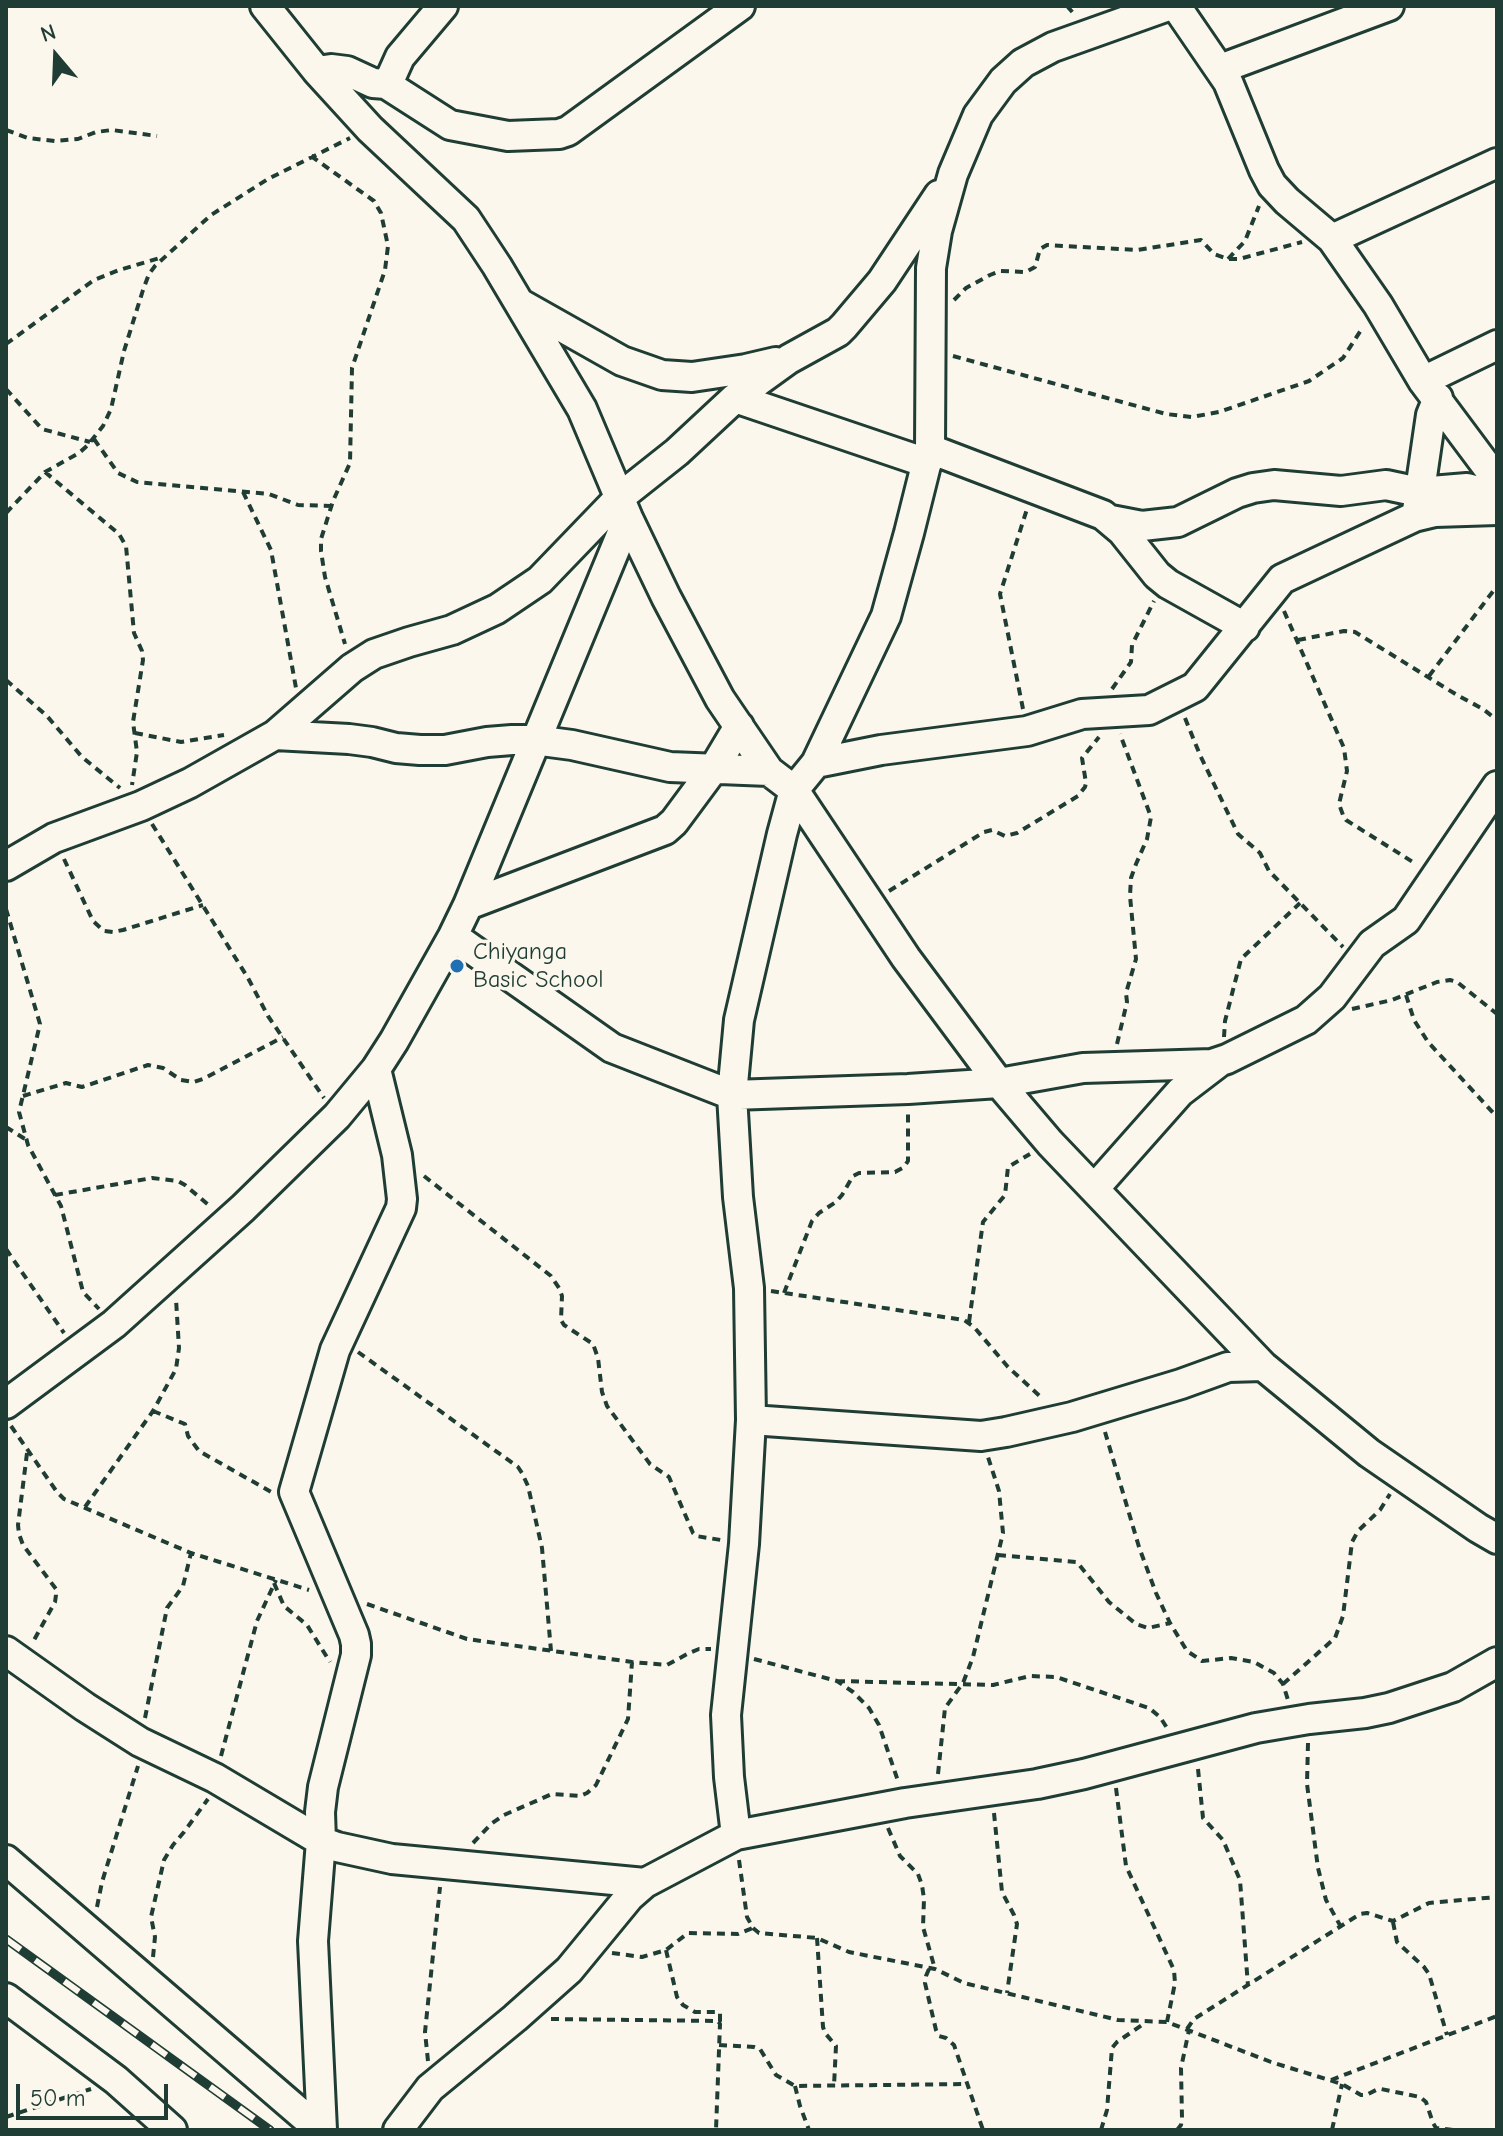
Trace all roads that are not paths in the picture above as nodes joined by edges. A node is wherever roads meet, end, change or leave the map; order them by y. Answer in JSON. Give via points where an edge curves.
{"nodes":[{"id":1,"x":265,"y":6,"type":"edge"},
{"id":2,"x":443,"y":6,"type":"edge"},
{"id":3,"x":740,"y":6,"type":"edge"},
{"id":4,"x":1168,"y":6,"type":"edge"},
{"id":5,"x":1176,"y":6,"type":"edge"},
{"id":6,"x":1389,"y":6,"type":"edge"},
{"id":7,"x":1220,"y":69,"type":"junction"},
{"id":8,"x":317,"y":71,"type":"junction"},
{"id":9,"x":386,"y":84,"type":"junction"},
{"id":10,"x":1497,"y":163,"type":"edge"},
{"id":11,"x":953,"y":174,"type":"junction"},
{"id":12,"x":1330,"y":237,"type":"junction"},
{"id":13,"x":518,"y":303,"type":"junction"},
{"id":14,"x":1497,"y":345,"type":"edge"},
{"id":15,"x":789,"y":359,"type":"junction"},
{"id":16,"x":1430,"y":390,"type":"junction"},
{"id":17,"x":735,"y":398,"type":"junction"},
{"id":18,"x":928,"y":456,"type":"junction"},
{"id":19,"x":1497,"y":480,"type":"edge"},
{"id":20,"x":1497,"y":496,"type":"edge"},
{"id":21,"x":1417,"y":505,"type":"junction"},
{"id":22,"x":624,"y":508,"type":"junction"},
{"id":23,"x":1497,"y":510,"type":"edge"},
{"id":24,"x":1111,"y":520,"type":"junction"},
{"id":25,"x":1245,"y":627,"type":"junction"},
{"id":26,"x":739,"y":726,"type":"junction"},
{"id":27,"x":275,"y":735,"type":"junction"},
{"id":28,"x":534,"y":740,"type":"junction"},
{"id":29,"x":816,"y":763,"type":"junction"},
{"id":30,"x":714,"y":768,"type":"junction"},
{"id":31,"x":769,"y":771,"type":"junction"},
{"id":32,"x":1497,"y":786,"type":"edge"},
{"id":33,"x":794,"y":790,"type":"junction"},
{"id":34,"x":6,"y":866,"type":"edge"},
{"id":35,"x":468,"y":905,"type":"junction"},
{"id":36,"x":453,"y":936,"type":"junction"},
{"id":37,"x":1223,"y":1060,"type":"junction"},
{"id":38,"x":376,"y":1069,"type":"junction"},
{"id":39,"x":999,"y":1083,"type":"junction"},
{"id":40,"x":732,"y":1095,"type":"junction"},
{"id":41,"x":1094,"y":1189,"type":"junction"},
{"id":42,"x":1263,"y":1366,"type":"junction"},
{"id":43,"x":6,"y":1404,"type":"edge"},
{"id":44,"x":751,"y":1420,"type":"junction"},
{"id":45,"x":1491,"y":1525,"type":"edge"},
{"id":46,"x":14,"y":1657,"type":"edge"},
{"id":47,"x":1497,"y":1662,"type":"edge"},
{"id":48,"x":736,"y":1835,"type":"junction"},
{"id":49,"x":321,"y":1841,"type":"junction"},
{"id":50,"x":6,"y":1860,"type":"edge"},
{"id":51,"x":645,"y":1883,"type":"junction"},
{"id":52,"x":6,"y":1998,"type":"edge"},
{"id":53,"x":172,"y":2130,"type":"edge"},
{"id":54,"x":321,"y":2130,"type":"edge"},
{"id":55,"x":398,"y":2130,"type":"edge"}],
"edges":[{"from":1,"to":8,"type":"street"},
{"from":2,"to":9,"type":"street","via":[[400,57]]},
{"from":3,"to":9,"type":"street","via":[[559,134],[508,136],[450,125]]},
{"from":4,"to":11,"type":"street","via":[[1023,63],[978,115]]},
{"from":5,"to":7,"type":"street"},
{"from":6,"to":7,"type":"street"},
{"from":7,"to":12,"type":"street","via":[[1267,177]]},
{"from":8,"to":9,"type":"street","via":[[347,71]]},
{"from":8,"to":13,"type":"street","via":[[466,219]]},
{"from":10,"to":12,"type":"street"},
{"from":11,"to":15,"type":"street","via":[[882,281],[844,326]]},
{"from":11,"to":18,"type":"street","via":[[931,268]]},
{"from":12,"to":16,"type":"street"},
{"from":13,"to":15,"type":"street","via":[[622,361],[662,375],[692,377]]},
{"from":13,"to":22,"type":"street","via":[[582,409]]},
{"from":14,"to":16,"type":"street"},
{"from":15,"to":17,"type":"street"},
{"from":16,"to":19,"type":"street"},
{"from":16,"to":21,"type":"street"},
{"from":17,"to":18,"type":"street"},
{"from":17,"to":22,"type":"street"},
{"from":18,"to":24,"type":"street"},
{"from":18,"to":29,"type":"street","via":[[886,616]]},
{"from":20,"to":21,"type":"street","via":[[1467,488]]},
{"from":21,"to":23,"type":"street","via":[[1435,512]]},
{"from":21,"to":24,"type":"street","via":[[1386,485],[1341,491],[1274,485],[1237,493],[1178,522],[1142,526]]},
{"from":21,"to":25,"type":"street","via":[[1282,579]]},
{"from":22,"to":26,"type":"street","via":[[673,610]]},
{"from":22,"to":27,"type":"street","via":[[540,580],[497,609],[452,630],[374,654]]},
{"from":22,"to":28,"type":"street"},
{"from":24,"to":25,"type":"street","via":[[1157,575]]},
{"from":25,"to":29,"type":"street","via":[[1195,687],[1149,710],[1082,714],[1027,731]]},
{"from":26,"to":30,"type":"street"},
{"from":26,"to":31,"type":"street"},
{"from":27,"to":28,"type":"street","via":[[420,750]]},
{"from":27,"to":34,"type":"street","via":[[190,783],[54,838]]},
{"from":28,"to":30,"type":"street","via":[[670,767]]},
{"from":28,"to":35,"type":"street"},
{"from":29,"to":33,"type":"street"},
{"from":30,"to":31,"type":"street"},
{"from":30,"to":35,"type":"street","via":[[665,830]]},
{"from":31,"to":33,"type":"street"},
{"from":32,"to":37,"type":"street","via":[[1406,920],[1372,944],[1332,997],[1306,1020]]},
{"from":33,"to":39,"type":"street","via":[[906,958]]},
{"from":33,"to":40,"type":"street","via":[[739,1020]]},
{"from":35,"to":36,"type":"street"},
{"from":36,"to":38,"type":"street"},
{"from":36,"to":40,"type":"street","via":[[612,1048]]},
{"from":37,"to":39,"type":"street","via":[[1066,1070]]},
{"from":37,"to":41,"type":"street","via":[[1180,1092]]},
{"from":38,"to":43,"type":"street","via":[[337,1116],[227,1222],[114,1324]]},
{"from":38,"to":49,"type":"street","via":[[397,1155],[401,1208],[340,1339],[294,1487],[356,1644],[323,1787]]},
{"from":39,"to":40,"type":"street"},
{"from":39,"to":41,"type":"street"},
{"from":40,"to":44,"type":"street","via":[[749,1288]]},
{"from":41,"to":42,"type":"street"},
{"from":42,"to":44,"type":"street","via":[[1228,1367],[1085,1413],[981,1436]]},
{"from":42,"to":45,"type":"street","via":[[1398,1474]]},
{"from":44,"to":48,"type":"street","via":[[726,1715]]},
{"from":46,"to":49,"type":"street","via":[[143,1743],[218,1779]]},
{"from":47,"to":48,"type":"street","via":[[1453,1687],[1365,1713],[1256,1728],[1037,1784]]},
{"from":48,"to":51,"type":"street"},
{"from":49,"to":51,"type":"street","via":[[392,1859]]},
{"from":49,"to":54,"type":"street","via":[[313,1941]]},
{"from":50,"to":54,"type":"street"},
{"from":51,"to":55,"type":"street","via":[[569,1970],[430,2088]]},
{"from":52,"to":53,"type":"street","via":[[116,2080]]}]}
